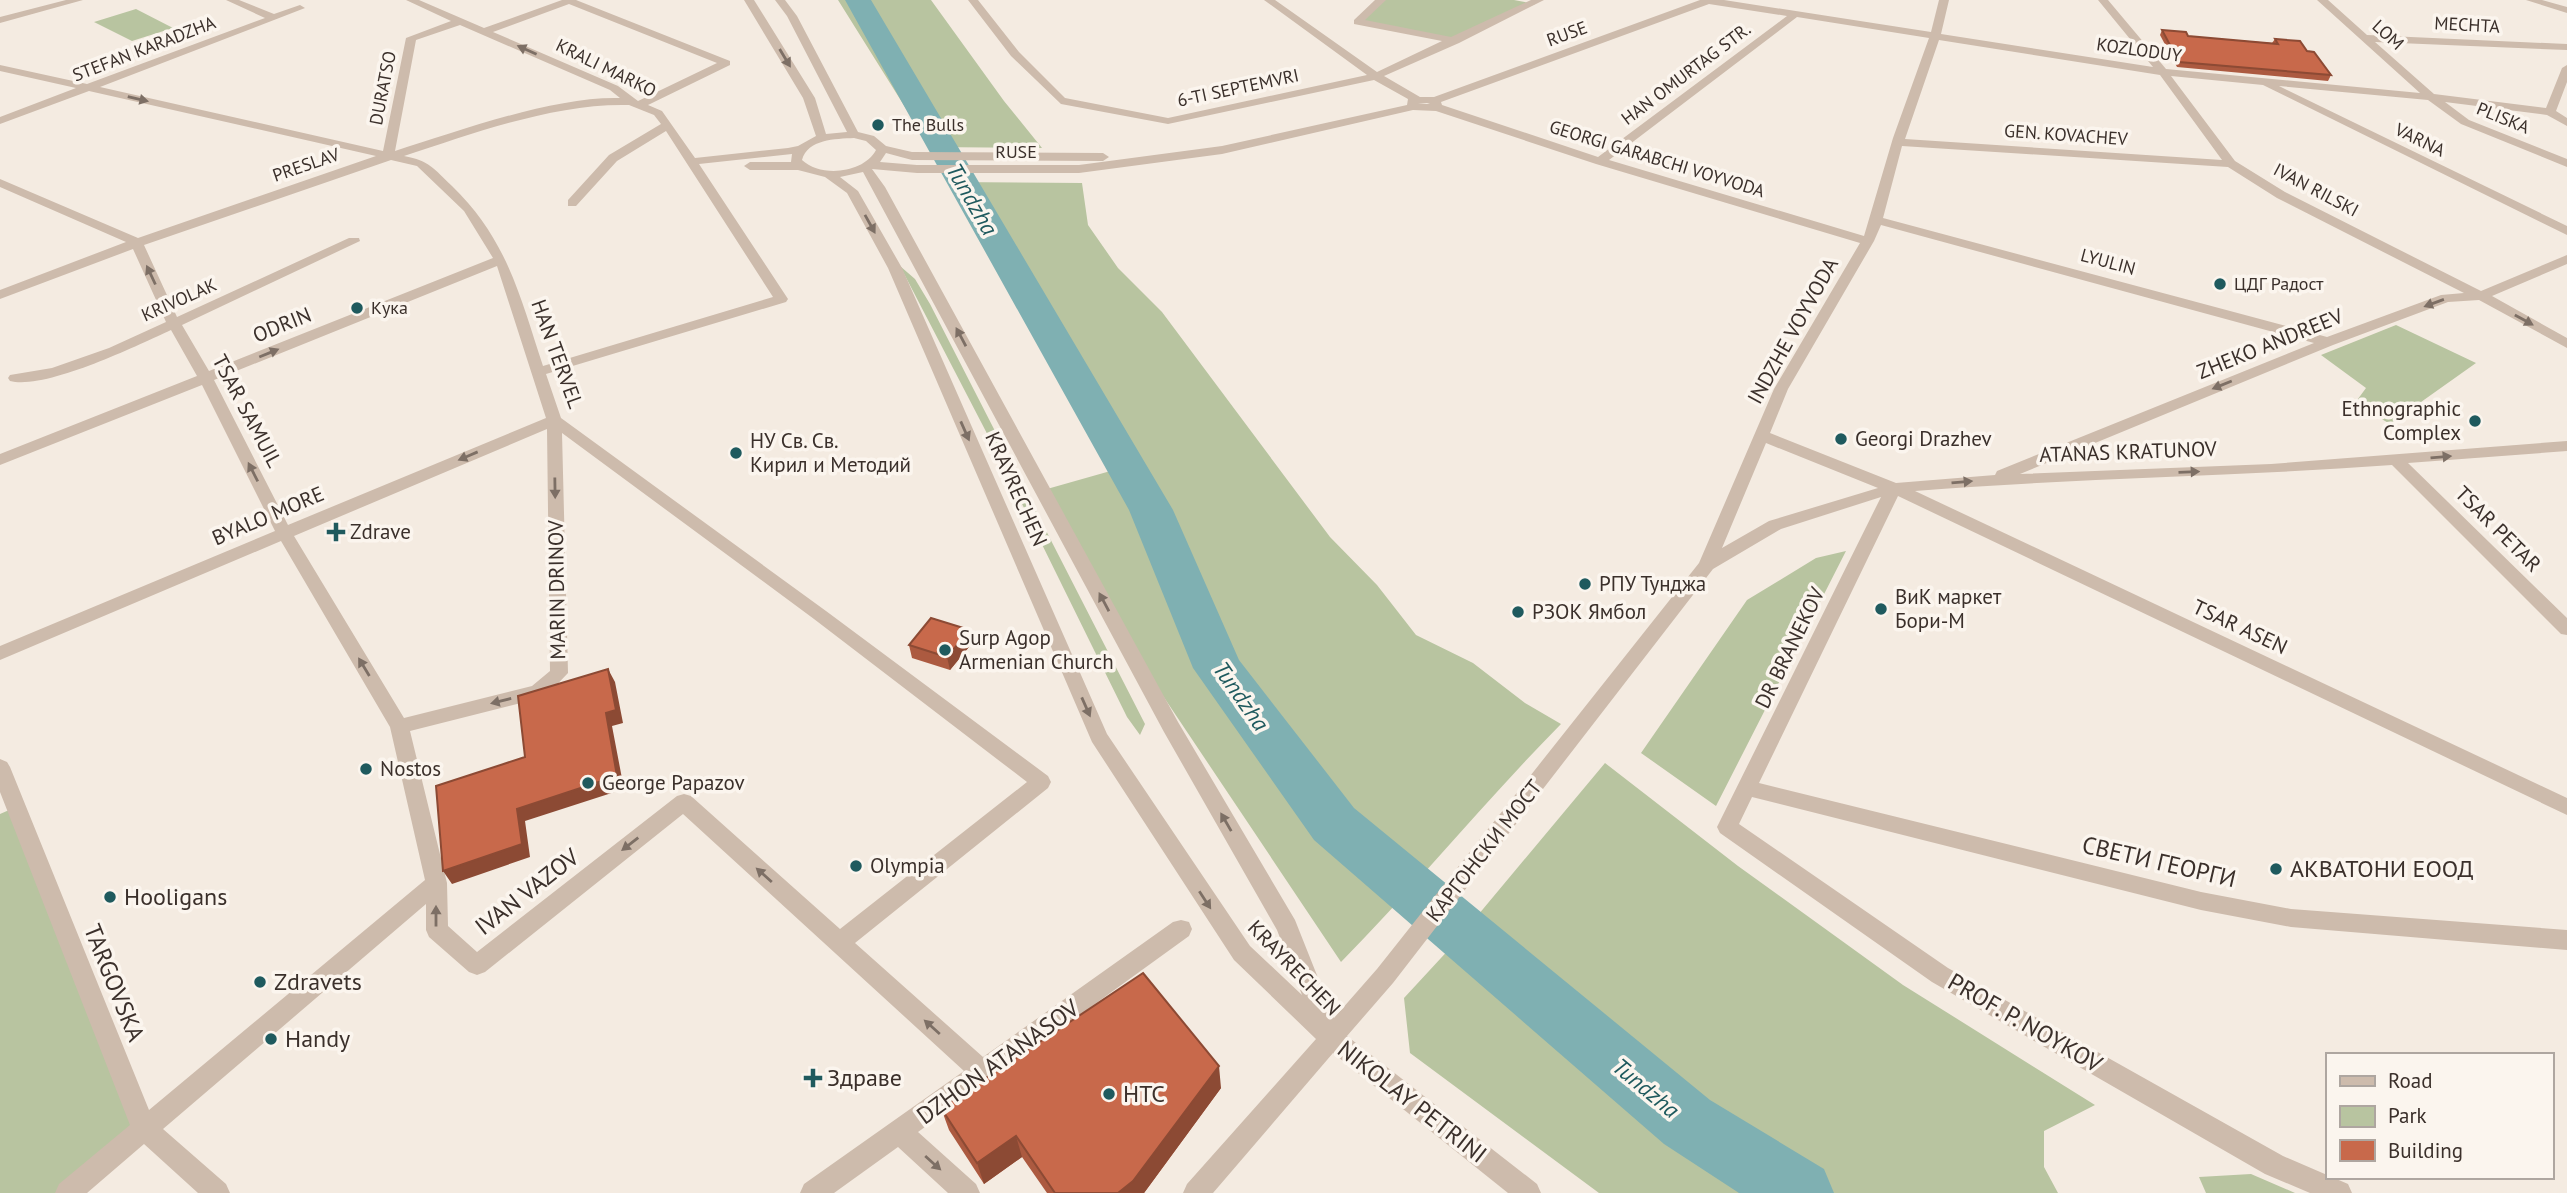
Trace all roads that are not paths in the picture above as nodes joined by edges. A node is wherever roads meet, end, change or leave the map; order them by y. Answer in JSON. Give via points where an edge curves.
{"nodes":[{"id":1,"x":78,"y":0,"type":"edge"},
{"id":2,"x":231,"y":0,"type":"edge"},
{"id":3,"x":411,"y":0,"type":"edge"},
{"id":4,"x":569,"y":0,"type":"edge"},
{"id":5,"x":749,"y":0,"type":"edge"},
{"id":6,"x":780,"y":0,"type":"edge"},
{"id":7,"x":973,"y":0,"type":"edge"},
{"id":8,"x":1269,"y":0,"type":"edge"},
{"id":9,"x":1381,"y":0,"type":"edge"},
{"id":10,"x":1539,"y":0,"type":"edge"},
{"id":11,"x":1708,"y":0,"type":"edge"},
{"id":12,"x":1944,"y":0,"type":"edge"},
{"id":13,"x":2103,"y":0,"type":"edge"},
{"id":14,"x":2322,"y":0,"type":"edge"},
{"id":15,"x":2531,"y":0,"type":"edge"},
{"id":16,"x":300,"y":8,"type":"dead end"},
{"id":17,"x":2567,"y":10,"type":"edge"},
{"id":18,"x":1794,"y":15,"type":"junction"},
{"id":19,"x":274,"y":18,"type":"junction"},
{"id":20,"x":0,"y":20,"type":"edge"},
{"id":21,"x":461,"y":21,"type":"junction"},
{"id":22,"x":485,"y":31,"type":"junction"},
{"id":23,"x":1934,"y":38,"type":"junction"},
{"id":24,"x":2365,"y":38,"type":"junction"},
{"id":25,"x":1455,"y":41,"type":"junction"},
{"id":26,"x":2567,"y":47,"type":"edge"},
{"id":27,"x":0,"y":68,"type":"edge"},
{"id":28,"x":2567,"y":68,"type":"edge"},
{"id":29,"x":2163,"y":72,"type":"junction"},
{"id":30,"x":1376,"y":76,"type":"junction"},
{"id":31,"x":2258,"y":80,"type":"junction"},
{"id":32,"x":89,"y":88,"type":"junction"},
{"id":33,"x":2431,"y":97,"type":"junction"},
{"id":34,"x":1414,"y":103,"type":"junction"},
{"id":35,"x":635,"y":104,"type":"junction"},
{"id":36,"x":1435,"y":104,"type":"junction"},
{"id":37,"x":2550,"y":112,"type":"junction"},
{"id":38,"x":0,"y":121,"type":"edge"},
{"id":39,"x":2567,"y":123,"type":"edge"},
{"id":40,"x":668,"y":125,"type":"junction"},
{"id":41,"x":854,"y":135,"type":"junction"},
{"id":42,"x":822,"y":138,"type":"junction"},
{"id":43,"x":678,"y":139,"type":"junction"},
{"id":44,"x":1898,"y":142,"type":"junction"},
{"id":45,"x":801,"y":149,"type":"junction"},
{"id":46,"x":882,"y":149,"type":"junction"},
{"id":47,"x":388,"y":155,"type":"junction"},
{"id":48,"x":763,"y":155,"type":"junction"},
{"id":49,"x":1600,"y":161,"type":"junction"},
{"id":50,"x":694,"y":163,"type":"junction"},
{"id":51,"x":2567,"y":163,"type":"edge"},
{"id":52,"x":2231,"y":164,"type":"junction"},
{"id":53,"x":914,"y":165,"type":"junction"},
{"id":54,"x":799,"y":166,"type":"junction"},
{"id":55,"x":867,"y":166,"type":"junction"},
{"id":56,"x":828,"y":174,"type":"junction"},
{"id":57,"x":0,"y":183,"type":"edge"},
{"id":58,"x":883,"y":194,"type":"junction"},
{"id":59,"x":572,"y":203,"type":"dead end"},
{"id":60,"x":1877,"y":219,"type":"junction"},
{"id":61,"x":2567,"y":231,"type":"edge"},
{"id":62,"x":354,"y":241,"type":"dead end"},
{"id":63,"x":1868,"y":241,"type":"junction"},
{"id":64,"x":136,"y":242,"type":"junction"},
{"id":65,"x":2567,"y":259,"type":"edge"},
{"id":66,"x":501,"y":260,"type":"junction"},
{"id":67,"x":0,"y":295,"type":"edge"},
{"id":68,"x":2482,"y":296,"type":"junction"},
{"id":69,"x":173,"y":322,"type":"junction"},
{"id":70,"x":2328,"y":342,"type":"junction"},
{"id":71,"x":2567,"y":344,"type":"edge"},
{"id":72,"x":538,"y":372,"type":"junction"},
{"id":73,"x":15,"y":378,"type":"dead end"},
{"id":74,"x":206,"y":378,"type":"junction"},
{"id":75,"x":554,"y":420,"type":"junction"},
{"id":76,"x":1763,"y":436,"type":"junction"},
{"id":77,"x":2567,"y":446,"type":"edge"},
{"id":78,"x":0,"y":460,"type":"edge"},
{"id":79,"x":2397,"y":461,"type":"junction"},
{"id":80,"x":1991,"y":480,"type":"junction"},
{"id":81,"x":1894,"y":488,"type":"junction"},
{"id":82,"x":284,"y":533,"type":"junction"},
{"id":83,"x":1707,"y":565,"type":"junction"},
{"id":84,"x":2567,"y":629,"type":"edge"},
{"id":85,"x":0,"y":653,"type":"edge"},
{"id":86,"x":399,"y":726,"type":"junction"},
{"id":87,"x":1582,"y":727,"type":"joint"},
{"id":88,"x":0,"y":766,"type":"edge"},
{"id":89,"x":1747,"y":788,"type":"junction"},
{"id":90,"x":2567,"y":807,"type":"edge"},
{"id":91,"x":1727,"y":827,"type":"joint"},
{"id":92,"x":436,"y":883,"type":"junction"},
{"id":93,"x":1181,"y":929,"type":"dead end"},
{"id":94,"x":2567,"y":940,"type":"edge"},
{"id":95,"x":839,"y":943,"type":"junction"},
{"id":96,"x":1330,"y":1037,"type":"junction"},
{"id":97,"x":983,"y":1073,"type":"junction"},
{"id":98,"x":144,"y":1128,"type":"junction"},
{"id":99,"x":899,"y":1132,"type":"junction"},
{"id":100,"x":68,"y":1193,"type":"edge"},
{"id":101,"x":217,"y":1193,"type":"edge"},
{"id":102,"x":813,"y":1193,"type":"edge"},
{"id":103,"x":967,"y":1193,"type":"edge"},
{"id":104,"x":1196,"y":1193,"type":"edge"},
{"id":105,"x":1528,"y":1193,"type":"edge"},
{"id":106,"x":2339,"y":1193,"type":"edge"}],
"edges":[{"from":1,"to":20,"type":"street"},
{"from":2,"to":19,"type":"street"},
{"from":3,"to":21,"type":"street","name":"KRALI MARKO"},
{"from":4,"to":22,"type":"street"},
{"from":4,"to":35,"type":"street","via":[[726,63]]},
{"from":5,"to":42,"type":"street","one_way":true,"via":[[809,98]]},
{"from":6,"to":41,"type":"street"},
{"from":7,"to":30,"type":"street","name":"6-TI SEPTEMVRI","via":[[1015,54],[1061,101],[1168,121]]},
{"from":8,"to":30,"type":"street"},
{"from":9,"to":25,"type":"street","via":[[1358,22]]},
{"from":10,"to":25,"type":"street","name":"6-TI SEPTEMVRI"},
{"from":11,"to":18,"type":"street","name":"KOZLODUY"},
{"from":11,"to":36,"type":"street","name":"RUSE"},
{"from":12,"to":23,"type":"street","name":"INDZHE VOYVODA"},
{"from":13,"to":29,"type":"street","name":"IVAN RILSKI"},
{"from":14,"to":24,"type":"street","name":"LOM"},
{"from":15,"to":17,"type":"street"},
{"from":16,"to":19,"type":"street","name":"STEFAN KARADZHA"},
{"from":18,"to":23,"type":"street","name":"KOZLODUY"},
{"from":18,"to":49,"type":"street","name":"HAN OMURTAG STR."},
{"from":19,"to":32,"type":"street","name":"STEFAN KARADZHA"},
{"from":21,"to":22,"type":"street","name":"KRALI MARKO"},
{"from":21,"to":47,"type":"street","name":"DURATSO","via":[[411,38]]},
{"from":35,"to":22,"type":"street","name":"KRALI MARKO","one_way":true,"via":[[614,88]]},
{"from":23,"to":29,"type":"street","name":"KOZLODUY"},
{"from":23,"to":44,"type":"street","name":"INDZHE VOYVODA"},
{"from":24,"to":26,"type":"street","name":"MECHTA"},
{"from":24,"to":33,"type":"street","name":"LOM"},
{"from":25,"to":30,"type":"street","name":"6-TI SEPTEMVRI"},
{"from":27,"to":32,"type":"street","name":"HAN TERVEL"},
{"from":28,"to":37,"type":"street"},
{"from":29,"to":31,"type":"street","name":"KOZLODUY"},
{"from":29,"to":52,"type":"street","name":"IVAN RILSKI"},
{"from":30,"to":34,"type":"street"},
{"from":31,"to":33,"type":"street","name":"KOZLODUY"},
{"from":31,"to":61,"type":"street","name":"VARNA"},
{"from":32,"to":38,"type":"street","name":"STEFAN KARADZHA"},
{"from":32,"to":47,"type":"street","name":"HAN TERVEL","one_way":true},
{"from":33,"to":37,"type":"street","name":"KOZLODUY"},
{"from":33,"to":51,"type":"street","name":"PLISKA","via":[[2465,122]]},
{"from":34,"to":36,"type":"street"},
{"from":34,"to":53,"type":"street","name":"RUSE","via":[[1169,159]]},
{"from":35,"to":40,"type":"street","name":"KRALI MARKO","via":[[658,113]]},
{"from":35,"to":47,"type":"street","name":"PRESLAV","via":[[576,103]]},
{"from":36,"to":49,"type":"street","name":"GEORGI GARABCHI VOYVODA"},
{"from":37,"to":39,"type":"street","name":"KOZLODUY"},
{"from":40,"to":43,"type":"street","name":"KRALI MARKO"},
{"from":40,"to":59,"type":"street","via":[[613,158]]},
{"from":41,"to":42,"type":"street"},
{"from":41,"to":46,"type":"street","name":"RUSE","via":[[876,141]]},
{"from":42,"to":45,"type":"street"},
{"from":43,"to":48,"type":"street","via":[[708,149]]},
{"from":43,"to":50,"type":"street","name":"KRALI MARKO"},
{"from":44,"to":52,"type":"street","name":"GEN. KOVACHEV"},
{"from":44,"to":60,"type":"street","name":"INDZHE VOYVODA"},
{"from":45,"to":48,"type":"street"},
{"from":45,"to":54,"type":"street","via":[[796,155]]},
{"from":46,"to":53,"type":"street","name":"RUSE"},
{"from":46,"to":55,"type":"street"},
{"from":47,"to":64,"type":"street","name":"PRESLAV"},
{"from":47,"to":66,"type":"street","name":"HAN TERVEL","via":[[421,163],[469,209]]},
{"from":48,"to":50,"type":"street"},
{"from":49,"to":63,"type":"street","name":"GEORGI GARABCHI VOYVODA"},
{"from":50,"to":54,"type":"street"},
{"from":50,"to":72,"type":"street","name":"KRALI MARKO","via":[[781,299]]},
{"from":52,"to":68,"type":"street","name":"IVAN RILSKI","via":[[2281,195]]},
{"from":53,"to":55,"type":"street","name":"RUSE"},
{"from":53,"to":58,"type":"street"},
{"from":54,"to":56,"type":"street"},
{"from":55,"to":56,"type":"street","name":"RUSE"},
{"from":55,"to":58,"type":"street","name":"KRAYRECHEN"},
{"from":56,"to":96,"type":"street","name":"KRAYRECHEN","one_way":true,"via":[[852,191],[895,268],[1099,737],[1242,954]]},
{"from":57,"to":64,"type":"street"},
{"from":96,"to":58,"type":"street","name":"KRAYRECHEN","one_way":true,"via":[[1287,927],[1171,727]]},
{"from":60,"to":63,"type":"street","name":"INDZHE VOYVODA"},
{"from":60,"to":70,"type":"street","name":"LYULIN"},
{"from":62,"to":69,"type":"street","name":"KRIVOLAK"},
{"from":63,"to":76,"type":"street","name":"INDZHE VOYVODA","via":[[1781,389]]},
{"from":64,"to":67,"type":"street","name":"PRESLAV"},
{"from":69,"to":64,"type":"street","name":"TSAR SAMUIL","one_way":true},
{"from":65,"to":68,"type":"street","name":"ZHEKO ANDREEV"},
{"from":66,"to":72,"type":"street","name":"HAN TERVEL"},
{"from":74,"to":66,"type":"street","name":"ODRIN","one_way":true},
{"from":68,"to":70,"type":"street","name":"ZHEKO ANDREEV","one_way":true,"via":[[2446,298]]},
{"from":68,"to":71,"type":"street","name":"IVAN RILSKI","one_way":true},
{"from":69,"to":73,"type":"street","name":"KRIVOLAK","via":[[114,351],[55,372]]},
{"from":69,"to":74,"type":"street","name":"TSAR SAMUIL"},
{"from":70,"to":80,"type":"street","name":"ZHEKO ANDREEV","one_way":true},
{"from":72,"to":75,"type":"street","name":"HAN TERVEL"},
{"from":74,"to":78,"type":"street","name":"ODRIN"},
{"from":82,"to":74,"type":"street","name":"TSAR SAMUIL","one_way":true},
{"from":75,"to":82,"type":"street","name":"BYALO MORE","one_way":true},
{"from":75,"to":86,"type":"street","name":"MARIN DRINOV","one_way":true,"via":[[559,673],[538,692]]},
{"from":75,"to":95,"type":"street","name":"HAN TERVEL","via":[[1041,782]]},
{"from":76,"to":81,"type":"street","name":"TSAR ASEN"},
{"from":76,"to":83,"type":"street","name":"INDZHE VOYVODA"},
{"from":79,"to":77,"type":"street","name":"ATANAS KRATUNOV","one_way":true},
{"from":80,"to":79,"type":"street","name":"ATANAS KRATUNOV","one_way":true},
{"from":79,"to":84,"type":"street","name":"TSAR PETAR"},
{"from":81,"to":80,"type":"street","name":"ATANAS KRATUNOV","one_way":true},
{"from":81,"to":83,"type":"street","name":"ATANAS KRATUNOV","via":[[1775,525]]},
{"from":81,"to":89,"type":"street","name":"DR BRANEKOV"},
{"from":81,"to":90,"type":"street","name":"TSAR ASEN"},
{"from":82,"to":85,"type":"street","name":"BYALO MORE"},
{"from":86,"to":82,"type":"street","name":"TSAR SAMUIL","one_way":true},
{"from":83,"to":87,"type":"street","name":"INDZHE VOYVODA"},
{"from":86,"to":92,"type":"street","name":"IVAN VAZOV"},
{"from":87,"to":96,"type":"street","name":"КАРГОНСКИ МОСТ","via":[[1385,976]]},
{"from":88,"to":98,"type":"street","name":"TARGOVSKA"},
{"from":89,"to":91,"type":"street","name":"DR BRANEKOV"},
{"from":89,"to":94,"type":"street","name":"СВЕТИ ГЕОРГИ","via":[[2201,901],[2291,918]]},
{"from":91,"to":106,"type":"street","name":"PROF. P. NOYKOV","via":[[1940,975],[2274,1165]]},
{"from":95,"to":92,"type":"street","name":"IVAN VAZOV","one_way":true,"via":[[684,802],[477,965],[437,930]]},
{"from":92,"to":98,"type":"street"},
{"from":93,"to":97,"type":"street","name":"DZHON ATANASOV"},
{"from":97,"to":95,"type":"street","one_way":true},
{"from":96,"to":104,"type":"street"},
{"from":96,"to":105,"type":"street","name":"NIKOLAY PETRINI"},
{"from":97,"to":99,"type":"street","name":"DZHON ATANASOV"},
{"from":98,"to":100,"type":"street"},
{"from":98,"to":101,"type":"street","name":"TARGOVSKA"},
{"from":99,"to":102,"type":"street","name":"DZHON ATANASOV"},
{"from":99,"to":103,"type":"street","one_way":true}]}
